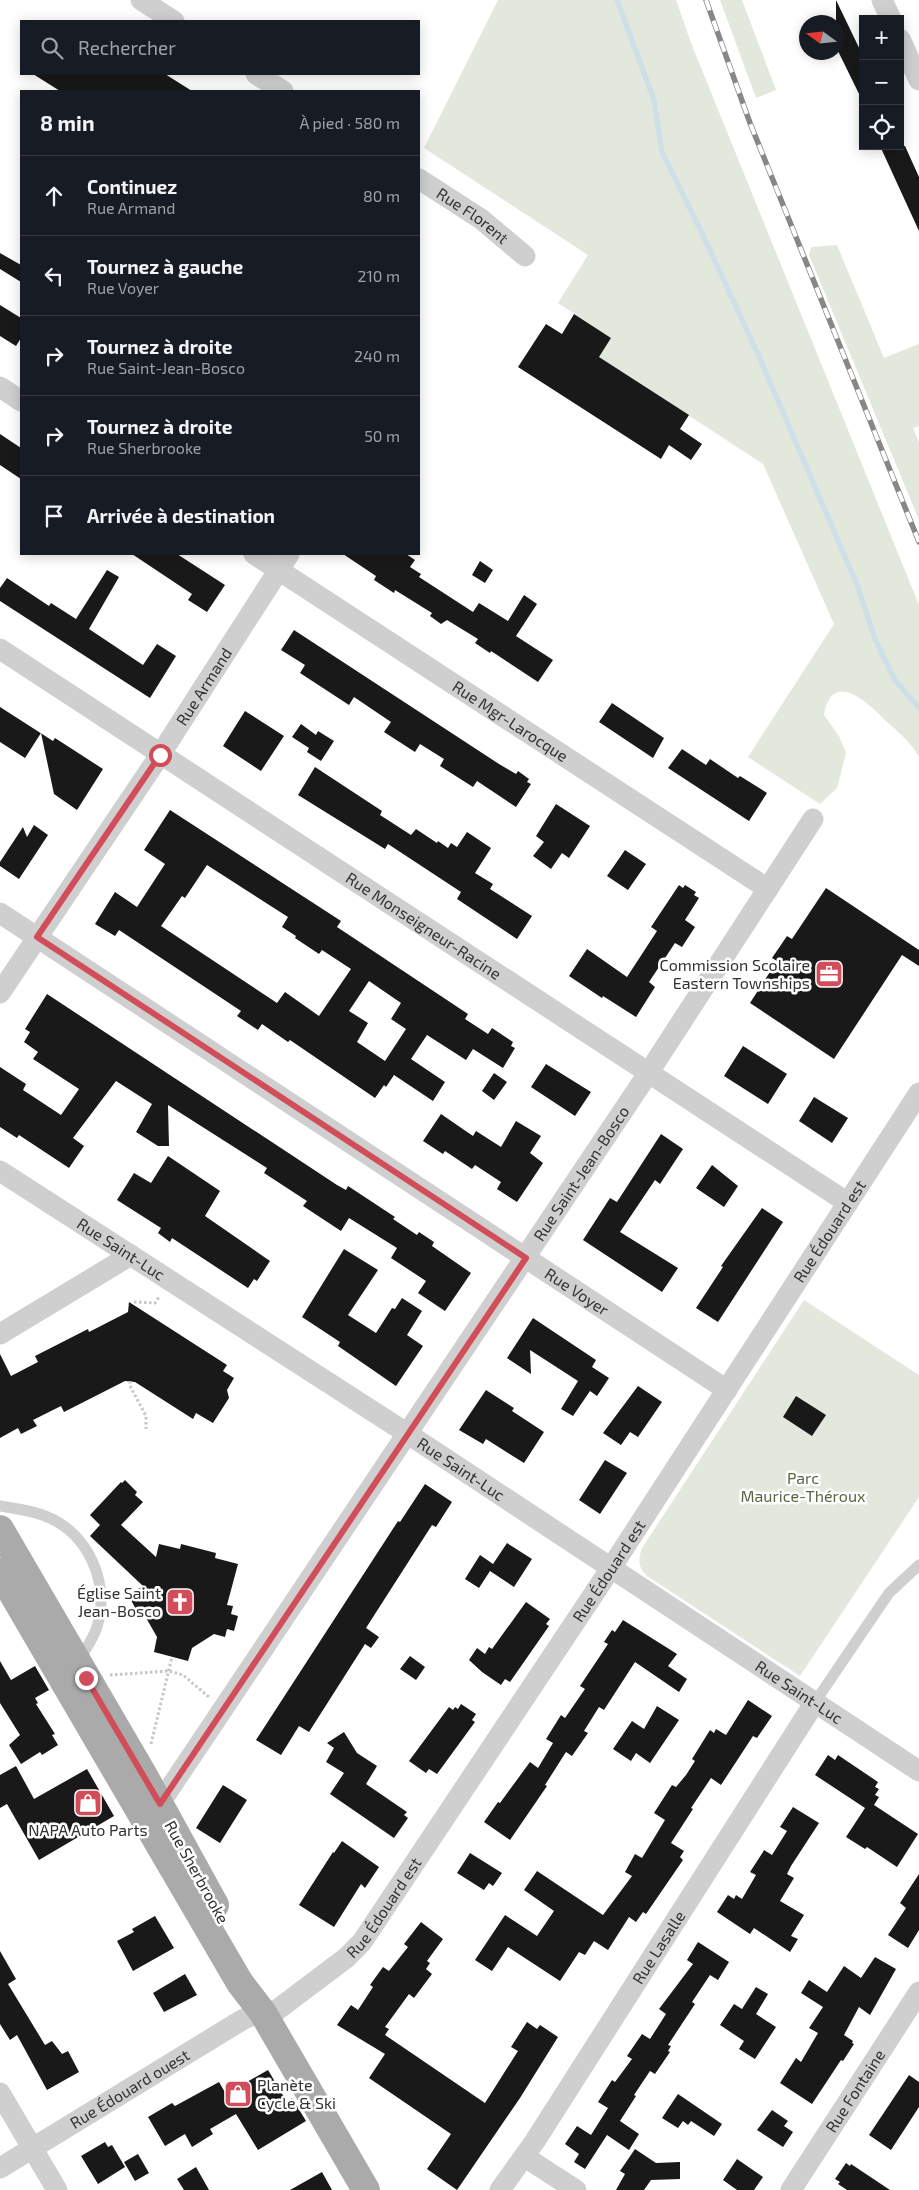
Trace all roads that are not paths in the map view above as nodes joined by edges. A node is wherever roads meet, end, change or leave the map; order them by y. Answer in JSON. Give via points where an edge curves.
{"nodes":[{"id":1,"x":141,"y":0,"type":"edge"},
{"id":2,"x":882,"y":0,"type":"edge"},
{"id":3,"x":889,"y":15,"type":"edge"},
{"id":4,"x":172,"y":20,"type":"edge"},
{"id":5,"x":904,"y":48,"type":"edge"},
{"id":6,"x":258,"y":75,"type":"edge"},
{"id":7,"x":919,"y":80,"type":"edge"},
{"id":8,"x":281,"y":90,"type":"edge"},
{"id":9,"x":420,"y":180,"type":"edge"},
{"id":10,"x":525,"y":256,"type":"dead end"},
{"id":11,"x":0,"y":387,"type":"edge"},
{"id":12,"x":20,"y":400,"type":"edge"},
{"id":13,"x":258,"y":555,"type":"edge"},
{"id":14,"x":284,"y":562,"type":"edge"},
{"id":15,"x":0,"y":650,"type":"edge"},
{"id":16,"x":160,"y":755,"type":"junction"},
{"id":17,"x":812,"y":819,"type":"dead end"},
{"id":18,"x":768,"y":889,"type":"junction"},
{"id":19,"x":0,"y":913,"type":"edge"},
{"id":20,"x":37,"y":937,"type":"junction"},
{"id":21,"x":0,"y":993,"type":"edge"},
{"id":22,"x":649,"y":1072,"type":"junction"},
{"id":23,"x":919,"y":1093,"type":"edge"},
{"id":24,"x":0,"y":1171,"type":"edge"},
{"id":25,"x":848,"y":1203,"type":"junction"},
{"id":26,"x":131,"y":1255,"type":"junction"},
{"id":27,"x":526,"y":1258,"type":"junction"},
{"id":28,"x":0,"y":1334,"type":"edge"},
{"id":29,"x":727,"y":1390,"type":"junction"},
{"id":30,"x":408,"y":1434,"type":"junction"},
{"id":31,"x":0,"y":1506,"type":"edge"},
{"id":32,"x":0,"y":1529,"type":"edge"},
{"id":33,"x":919,"y":1565,"type":"edge"},
{"id":34,"x":611,"y":1568,"type":"junction"},
{"id":35,"x":0,"y":1572,"type":"edge"},
{"id":36,"x":82,"y":1670,"type":"junction"},
{"id":37,"x":815,"y":1702,"type":"junction"},
{"id":38,"x":919,"y":1771,"type":"edge"},
{"id":39,"x":153,"y":1814,"type":"junction"},
{"id":40,"x":919,"y":1992,"type":"edge"},
{"id":41,"x":263,"y":2013,"type":"junction"},
{"id":42,"x":0,"y":2093,"type":"edge"},
{"id":43,"x":33,"y":2149,"type":"junction"},
{"id":44,"x":524,"y":2157,"type":"junction"},
{"id":45,"x":0,"y":2168,"type":"edge"},
{"id":46,"x":57,"y":2190,"type":"edge"},
{"id":47,"x":366,"y":2190,"type":"edge"},
{"id":48,"x":500,"y":2190,"type":"edge"},
{"id":49,"x":576,"y":2190,"type":"edge"},
{"id":50,"x":791,"y":2190,"type":"edge"}],
"edges":[{"from":1,"to":4,"type":"street"},
{"from":2,"to":3,"type":"street"},
{"from":5,"to":7,"type":"street"},
{"from":6,"to":8,"type":"street"},
{"from":9,"to":10,"type":"street","name":"Rue Florent","via":[[481,219]]},
{"from":11,"to":12,"type":"street"},
{"from":13,"to":14,"type":"street","name":"Rue Mgr-Larocque"},
{"from":14,"to":16,"type":"street","name":"Rue Armand"},
{"from":14,"to":18,"type":"street","name":"Rue Mgr-Larocque"},
{"from":15,"to":16,"type":"street","name":"Rue Monseigneur-Racine"},
{"from":16,"to":20,"type":"street","name":"Rue Armand"},
{"from":16,"to":22,"type":"street","name":"Rue Monseigneur-Racine"},
{"from":17,"to":18,"type":"street","name":"Rue Saint-Jean-Bosco"},
{"from":18,"to":22,"type":"street","name":"Rue Saint-Jean-Bosco"},
{"from":19,"to":20,"type":"street","name":"Rue Voyer"},
{"from":20,"to":21,"type":"street","name":"Rue Armand"},
{"from":20,"to":27,"type":"street","name":"Rue Voyer"},
{"from":22,"to":25,"type":"street","name":"Rue Monseigneur-Racine"},
{"from":22,"to":27,"type":"street","name":"Rue Saint-Jean-Bosco"},
{"from":23,"to":25,"type":"street","name":"Rue Édouard est"},
{"from":24,"to":26,"type":"street","name":"Rue Saint-Luc"},
{"from":25,"to":29,"type":"street","name":"Rue Édouard est"},
{"from":26,"to":28,"type":"street"},
{"from":26,"to":30,"type":"street","name":"Rue Saint-Luc"},
{"from":27,"to":29,"type":"street","name":"Rue Voyer"},
{"from":27,"to":30,"type":"street","name":"Rue Saint-Jean-Bosco"},
{"from":29,"to":34,"type":"street","name":"Rue Édouard est"},
{"from":30,"to":34,"type":"street","name":"Rue Saint-Luc"},
{"from":30,"to":39,"type":"street","name":"Rue Saint-Jean-Bosco"},
{"from":31,"to":36,"type":"lane","via":[[33,1512],[58,1522],[79,1540],[93,1562],[100,1588],[99,1615]]},
{"from":32,"to":36,"type":"main road","name":"Rue Sherbrooke"},
{"from":33,"to":37,"type":"lane","via":[[889,1593]]},
{"from":34,"to":37,"type":"street","name":"Rue Saint-Luc"},
{"from":34,"to":41,"type":"street","name":"Rue Édouard est","via":[[362,1942],[282,2006]]},
{"from":35,"to":39,"type":"main road","name":"Rue Sherbrooke"},
{"from":36,"to":39,"type":"main road","name":"Rue Sherbrooke","via":[[143,1774]]},
{"from":37,"to":38,"type":"street","name":"Rue Saint-Luc"},
{"from":37,"to":44,"type":"street","name":"Rue Lasalle"},
{"from":39,"to":41,"type":"main road","name":"Rue Sherbrooke","via":[[249,1964]]},
{"from":40,"to":50,"type":"street","name":"Rue Fontaine"},
{"from":41,"to":43,"type":"street","name":"Rue Édouard ouest","via":[[242,2020]]},
{"from":41,"to":47,"type":"main road","name":"Rue Sherbrooke"},
{"from":42,"to":43,"type":"street"},
{"from":43,"to":45,"type":"street","name":"Rue Édouard ouest"},
{"from":43,"to":46,"type":"street"},
{"from":44,"to":48,"type":"street","name":"Rue Lasalle"},
{"from":44,"to":49,"type":"street"}]}
